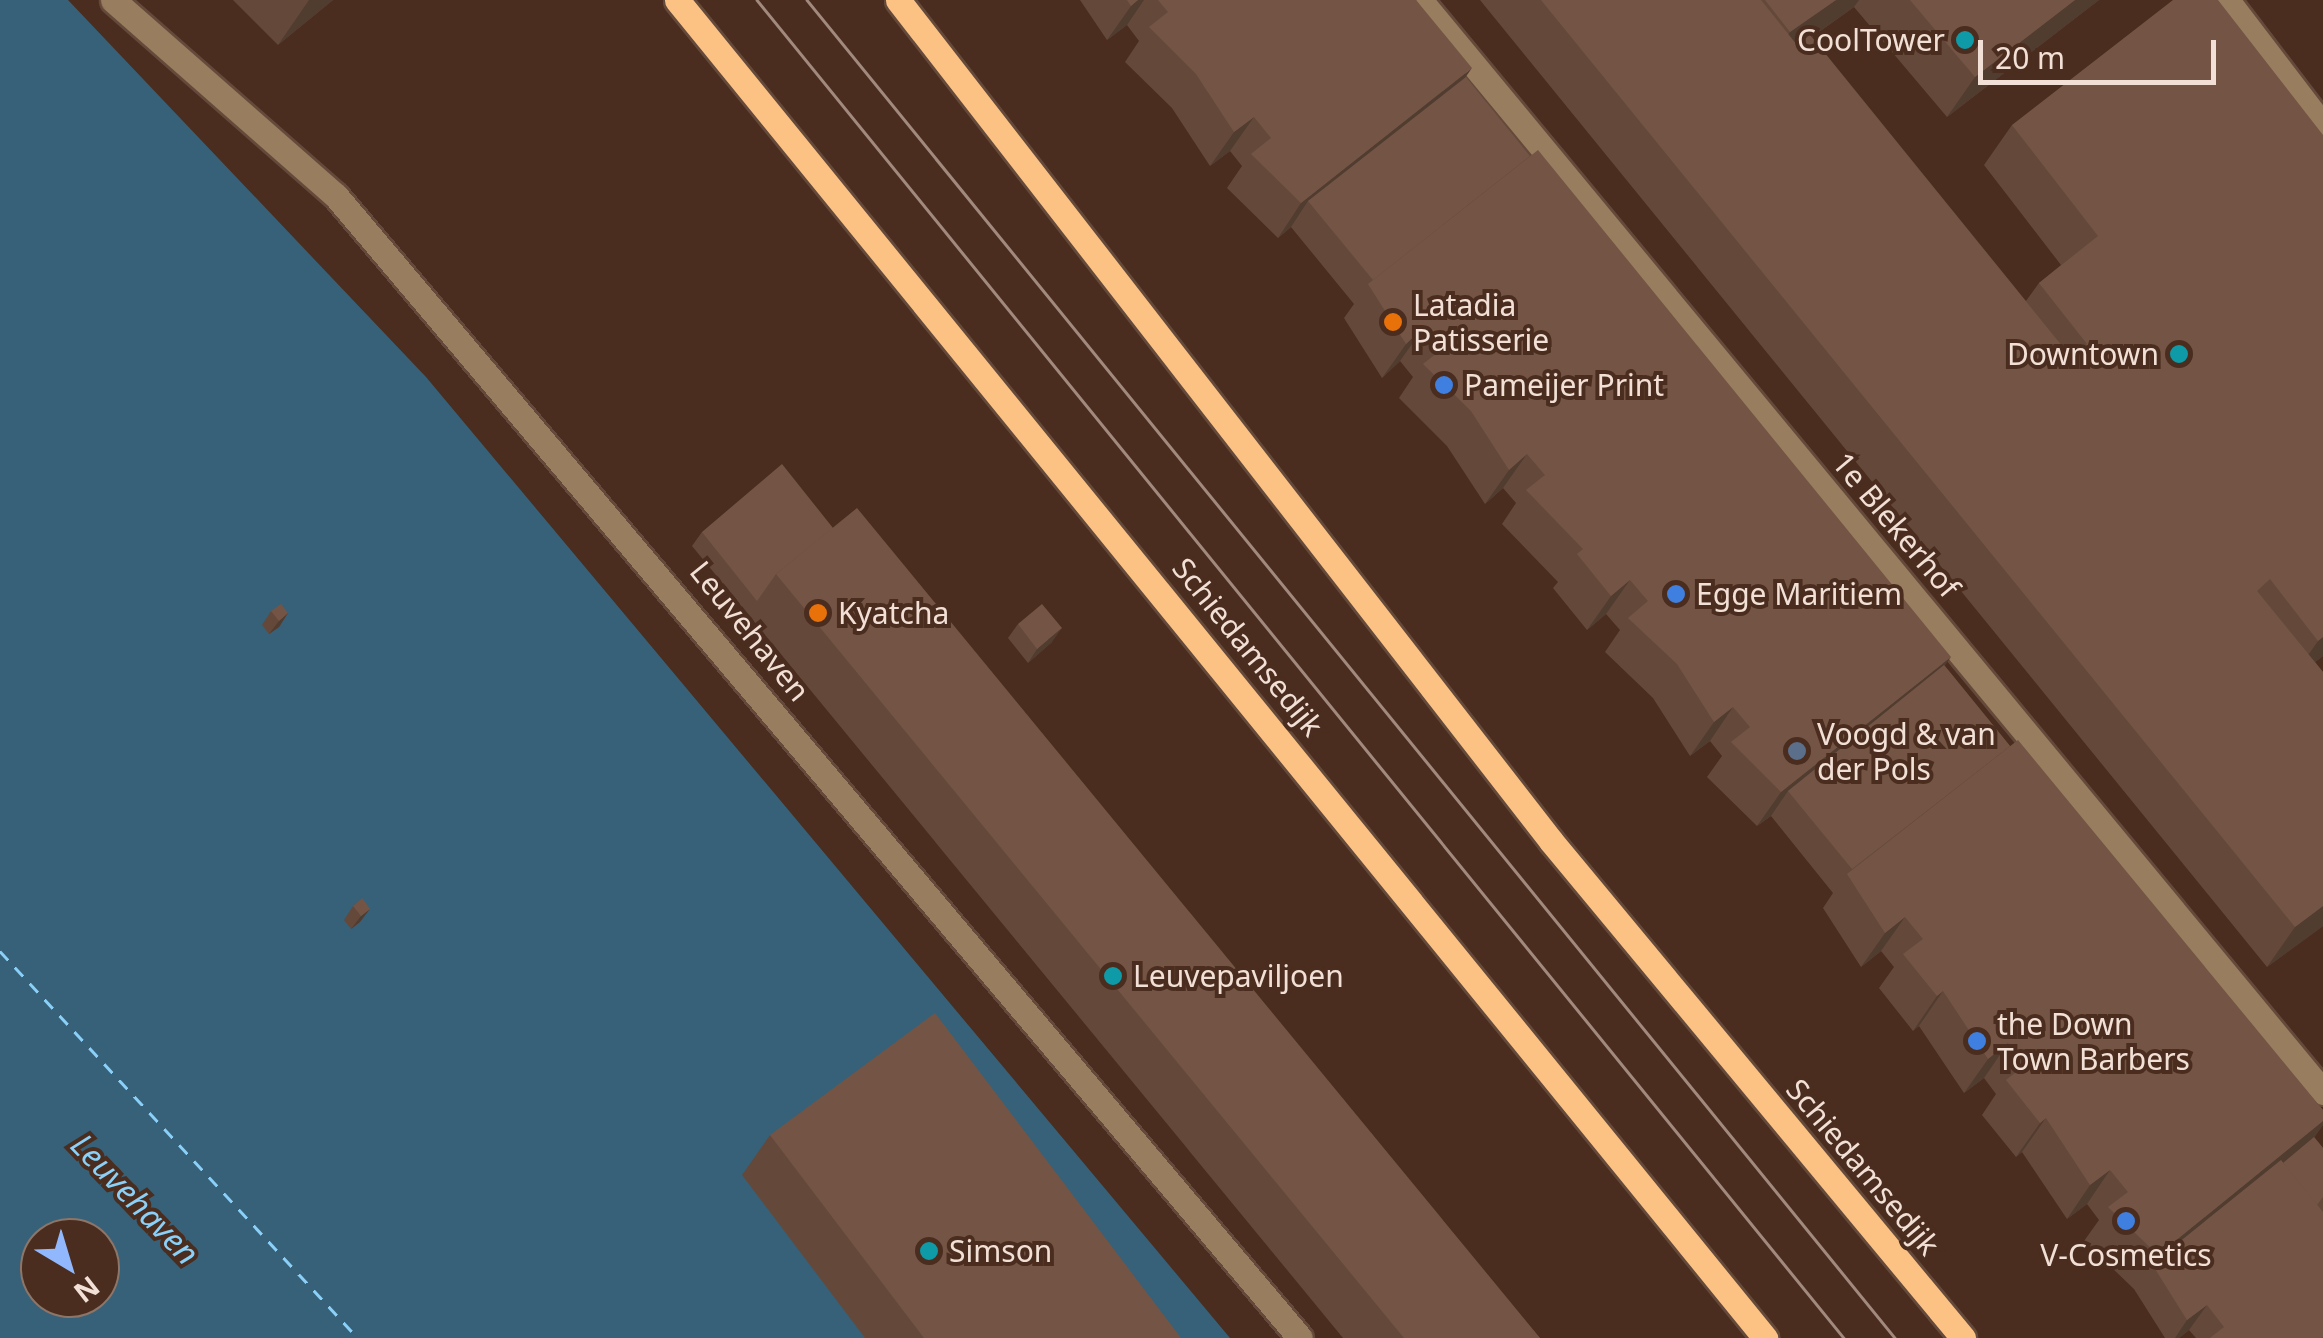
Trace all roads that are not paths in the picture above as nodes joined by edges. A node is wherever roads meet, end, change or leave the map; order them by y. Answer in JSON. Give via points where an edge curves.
{"nodes":[{"id":1,"x":113,"y":0,"type":"edge"},
{"id":2,"x":677,"y":0,"type":"edge"},
{"id":3,"x":898,"y":0,"type":"edge"},
{"id":4,"x":1420,"y":0,"type":"edge"},
{"id":5,"x":2227,"y":0,"type":"edge"},
{"id":6,"x":2323,"y":126,"type":"edge"},
{"id":7,"x":2323,"y":1092,"type":"edge"},
{"id":8,"x":1300,"y":1338,"type":"edge"},
{"id":9,"x":1766,"y":1338,"type":"edge"},
{"id":10,"x":1963,"y":1338,"type":"edge"}],
"edges":[{"from":1,"to":8,"type":"street","name":"Leuvehaven","via":[[336,196]]},
{"from":2,"to":9,"type":"main road","name":"Schiedamsedijk"},
{"from":3,"to":10,"type":"main road","name":"Schiedamsedijk","via":[[1551,842]]},
{"from":4,"to":7,"type":"street","name":"1e Blekerhof"},
{"from":5,"to":6,"type":"street"}]}
